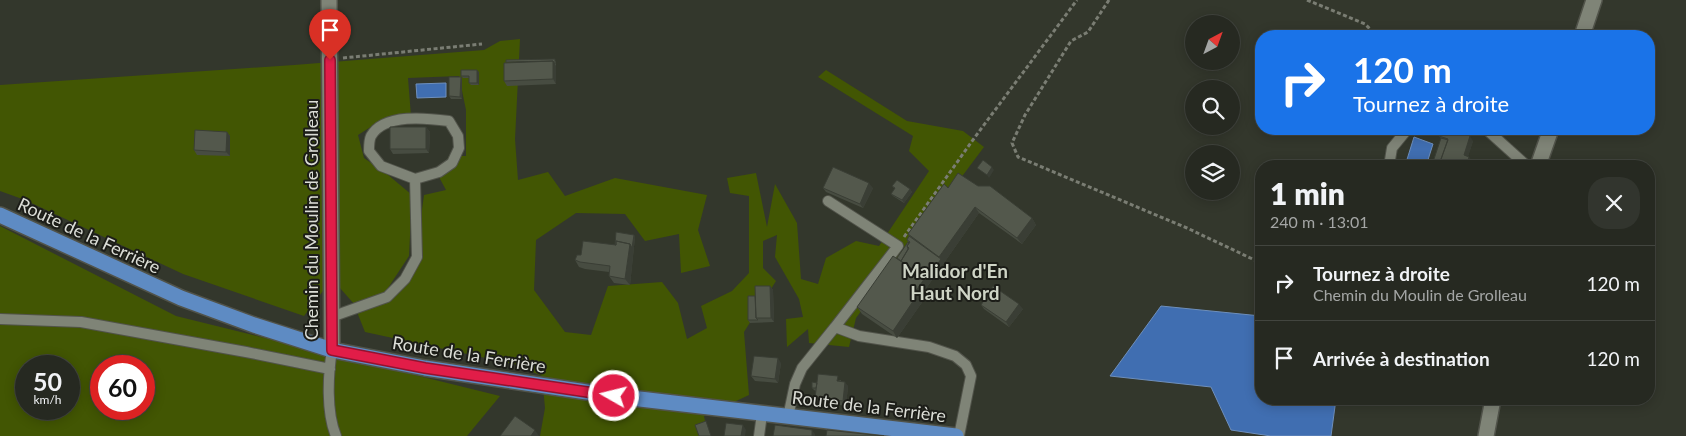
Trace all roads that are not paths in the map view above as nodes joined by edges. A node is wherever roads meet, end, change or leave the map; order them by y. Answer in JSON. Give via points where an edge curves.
{"nodes":[{"id":1,"x":329,"y":0,"type":"edge"},
{"id":2,"x":1594,"y":0,"type":"edge"},
{"id":3,"x":1584,"y":30,"type":"edge"},
{"id":4,"x":1403,"y":135,"type":"edge"},
{"id":5,"x":1493,"y":135,"type":"edge"},
{"id":6,"x":1549,"y":135,"type":"edge"},
{"id":7,"x":1389,"y":160,"type":"edge"},
{"id":8,"x":1520,"y":160,"type":"edge"},
{"id":9,"x":1540,"y":160,"type":"edge"},
{"id":10,"x":416,"y":179,"type":"junction"},
{"id":11,"x":828,"y":201,"type":"dead end"},
{"id":12,"x":0,"y":215,"type":"edge"},
{"id":13,"x":331,"y":317,"type":"junction"},
{"id":14,"x":0,"y":320,"type":"edge"},
{"id":15,"x":835,"y":327,"type":"junction"},
{"id":16,"x":332,"y":350,"type":"junction"},
{"id":17,"x":330,"y":369,"type":"junction"},
{"id":18,"x":1492,"y":405,"type":"edge"},
{"id":19,"x":762,"y":414,"type":"junction"},
{"id":20,"x":788,"y":417,"type":"junction"},
{"id":21,"x":336,"y":436,"type":"edge"},
{"id":22,"x":759,"y":436,"type":"edge"},
{"id":23,"x":958,"y":436,"type":"edge"},
{"id":24,"x":1486,"y":436,"type":"edge"}],
"edges":[{"from":1,"to":13,"type":"street","name":"Chemin du Moulin de Grolleau"},
{"from":2,"to":3,"type":"street"},
{"from":4,"to":7,"type":"lane","via":[[1392,148]]},
{"from":5,"to":8,"type":"lane"},
{"from":6,"to":9,"type":"street"},
{"from":10,"to":10,"type":"lane","via":[[381,166],[369,151],[370,137],[378,128],[396,120],[429,118],[448,121],[458,136],[458,148],[452,163],[439,172]]},
{"from":10,"to":13,"type":"lane","via":[[417,257],[405,279],[387,297]]},
{"from":11,"to":15,"type":"lane","via":[[898,246]]},
{"from":12,"to":16,"type":"main road","name":"Route de la Ferrière","via":[[181,298]]},
{"from":13,"to":16,"type":"street","name":"Chemin du Moulin de Grolleau"},
{"from":14,"to":17,"type":"lane","via":[[80,322]]},
{"from":15,"to":20,"type":"lane","via":[[802,368]]},
{"from":15,"to":23,"type":"lane","via":[[859,336],[928,347],[955,356],[966,365],[971,376]]},
{"from":16,"to":17,"type":"lane"},
{"from":16,"to":19,"type":"main road","name":"Route de la Ferrière","via":[[425,368]]},
{"from":17,"to":21,"type":"lane","via":[[329,409]]},
{"from":18,"to":24,"type":"street"},
{"from":19,"to":20,"type":"main road","name":"Route de la Ferrière"},
{"from":19,"to":22,"type":"lane"},
{"from":20,"to":23,"type":"main road","name":"Route de la Ferrière"}]}
